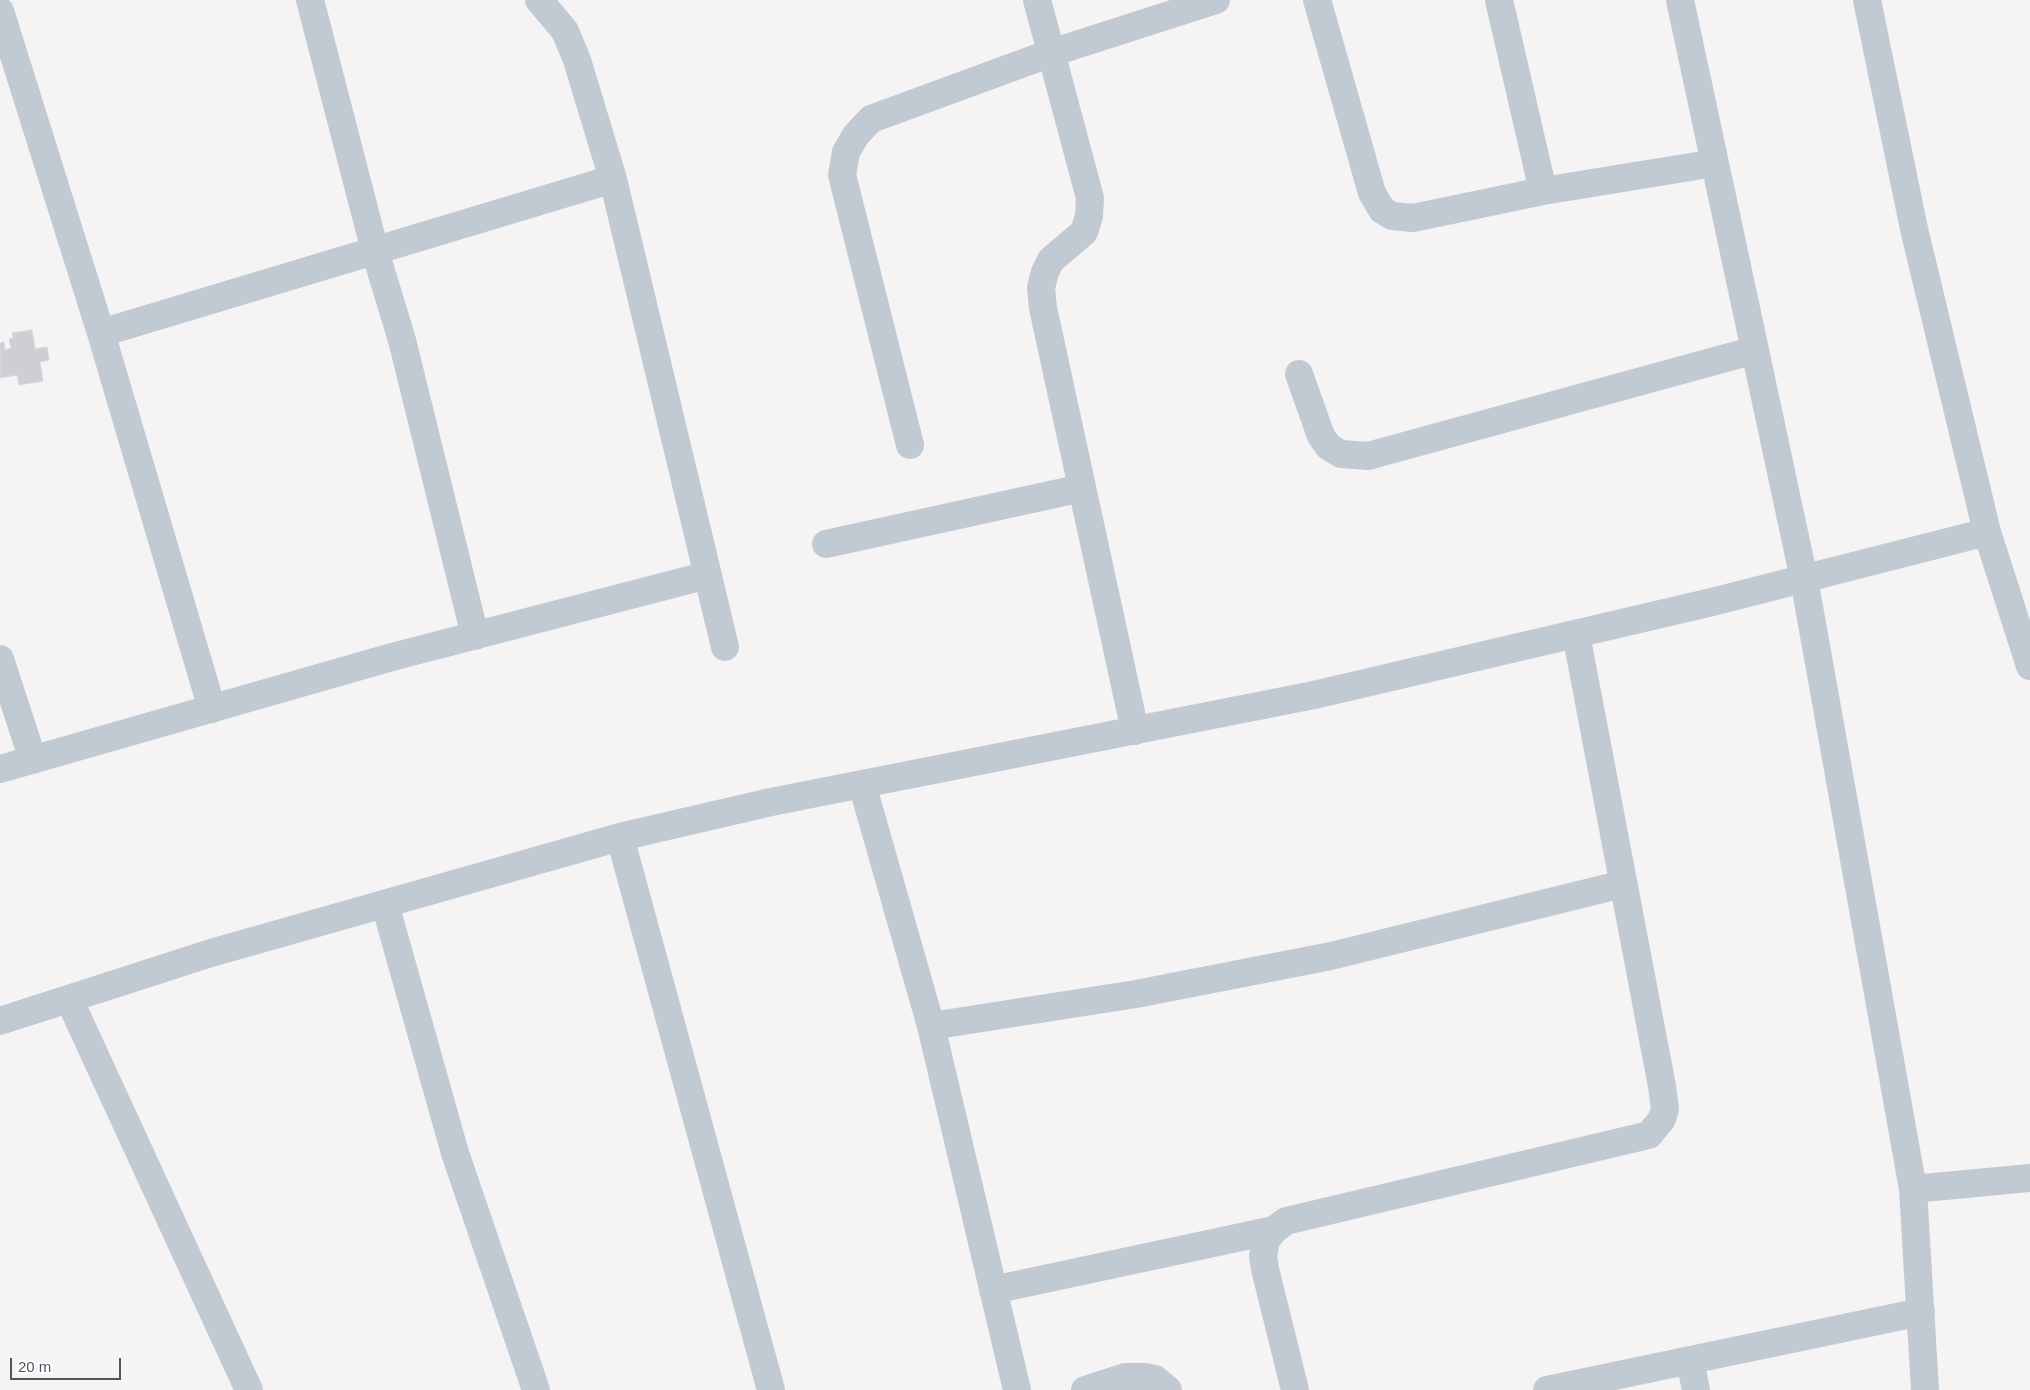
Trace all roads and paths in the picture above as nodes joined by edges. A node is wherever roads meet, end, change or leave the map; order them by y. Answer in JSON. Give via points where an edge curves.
{"nodes":[{"id":1,"x":310,"y":0,"type":"edge"},
{"id":2,"x":539,"y":0,"type":"edge"},
{"id":3,"x":1037,"y":0,"type":"edge"},
{"id":4,"x":1216,"y":0,"type":"edge"},
{"id":5,"x":1317,"y":0,"type":"edge"},
{"id":6,"x":1499,"y":0,"type":"edge"},
{"id":7,"x":1680,"y":0,"type":"edge"},
{"id":8,"x":1867,"y":0,"type":"edge"},
{"id":9,"x":0,"y":11,"type":"edge"},
{"id":10,"x":1051,"y":53,"type":"junction"},
{"id":11,"x":1715,"y":163,"type":"junction"},
{"id":12,"x":613,"y":179,"type":"junction"},
{"id":13,"x":1542,"y":191,"type":"junction"},
{"id":14,"x":375,"y":251,"type":"junction"},
{"id":15,"x":101,"y":333,"type":"junction"},
{"id":16,"x":1755,"y":350,"type":"junction"},
{"id":17,"x":1299,"y":374,"type":"dead end"},
{"id":18,"x":910,"y":445,"type":"dead end"},
{"id":19,"x":1082,"y":488,"type":"junction"},
{"id":20,"x":1987,"y":532,"type":"junction"},
{"id":21,"x":826,"y":544,"type":"dead end"},
{"id":22,"x":708,"y":575,"type":"junction"},
{"id":23,"x":1804,"y":579,"type":"junction"},
{"id":24,"x":1576,"y":634,"type":"junction"},
{"id":25,"x":475,"y":636,"type":"junction"},
{"id":26,"x":725,"y":647,"type":"dead end"},
{"id":27,"x":0,"y":659,"type":"edge"},
{"id":28,"x":2030,"y":666,"type":"edge"},
{"id":29,"x":212,"y":709,"type":"junction"},
{"id":30,"x":1135,"y":731,"type":"junction"},
{"id":31,"x":34,"y":760,"type":"junction"},
{"id":32,"x":0,"y":770,"type":"edge"},
{"id":33,"x":862,"y":784,"type":"junction"},
{"id":34,"x":620,"y":837,"type":"junction"},
{"id":35,"x":1624,"y":884,"type":"junction"},
{"id":36,"x":385,"y":904,"type":"junction"},
{"id":37,"x":69,"y":999,"type":"junction"},
{"id":38,"x":0,"y":1021,"type":"edge"},
{"id":39,"x":931,"y":1026,"type":"junction"},
{"id":40,"x":2030,"y":1178,"type":"edge"},
{"id":41,"x":1913,"y":1189,"type":"junction"},
{"id":42,"x":1274,"y":1230,"type":"junction"},
{"id":43,"x":993,"y":1290,"type":"junction"},
{"id":44,"x":1920,"y":1312,"type":"junction"},
{"id":45,"x":1690,"y":1360,"type":"junction"},
{"id":46,"x":249,"y":1390,"type":"edge"},
{"id":47,"x":536,"y":1390,"type":"edge"},
{"id":48,"x":771,"y":1390,"type":"edge"},
{"id":49,"x":1017,"y":1390,"type":"edge"},
{"id":50,"x":1085,"y":1390,"type":"edge"},
{"id":51,"x":1168,"y":1390,"type":"edge"},
{"id":52,"x":1295,"y":1390,"type":"edge"},
{"id":53,"x":1547,"y":1390,"type":"edge"},
{"id":54,"x":1696,"y":1390,"type":"edge"},
{"id":55,"x":1925,"y":1390,"type":"edge"}],
"edges":[{"from":1,"to":14,"type":"street"},
{"from":2,"to":12,"type":"street","via":[[565,31],[577,60]]},
{"from":3,"to":10,"type":"street"},
{"from":4,"to":10,"type":"street"},
{"from":5,"to":13,"type":"street","via":[[1372,193],[1382,210],[1392,216],[1413,218]]},
{"from":6,"to":13,"type":"street"},
{"from":7,"to":11,"type":"street"},
{"from":8,"to":20,"type":"street","via":[[1914,229]]},
{"from":9,"to":15,"type":"street"},
{"from":10,"to":18,"type":"street","via":[[871,120],[856,135],[846,152],[842,175]]},
{"from":10,"to":19,"type":"street","via":[[1090,198],[1084,232],[1051,260],[1044,272],[1041,288],[1042,308]]},
{"from":11,"to":13,"type":"street"},
{"from":11,"to":16,"type":"street"},
{"from":12,"to":14,"type":"street"},
{"from":12,"to":22,"type":"street"},
{"from":14,"to":15,"type":"street"},
{"from":14,"to":25,"type":"street","via":[[402,340]]},
{"from":15,"to":29,"type":"street"},
{"from":16,"to":17,"type":"street","via":[[1368,456],[1341,454],[1329,447],[1321,436]]},
{"from":16,"to":23,"type":"street"},
{"from":19,"to":21,"type":"street"},
{"from":19,"to":30,"type":"street"},
{"from":20,"to":23,"type":"street"},
{"from":20,"to":28,"type":"street"},
{"from":22,"to":25,"type":"street"},
{"from":22,"to":26,"type":"street"},
{"from":23,"to":24,"type":"street"},
{"from":23,"to":41,"type":"street"},
{"from":24,"to":30,"type":"street","via":[[1314,695]]},
{"from":24,"to":35,"type":"street"},
{"from":25,"to":29,"type":"street"},
{"from":27,"to":31,"type":"street"},
{"from":29,"to":31,"type":"street"},
{"from":30,"to":33,"type":"street"},
{"from":31,"to":32,"type":"street"},
{"from":33,"to":34,"type":"street"},
{"from":33,"to":39,"type":"street"},
{"from":34,"to":36,"type":"street"},
{"from":34,"to":48,"type":"street"},
{"from":35,"to":39,"type":"street","via":[[1331,956],[1136,994]]},
{"from":35,"to":42,"type":"street","via":[[1665,1109],[1662,1119],[1649,1135],[1286,1222]]},
{"from":36,"to":37,"type":"street","via":[[211,953]]},
{"from":36,"to":47,"type":"street","via":[[455,1153]]},
{"from":37,"to":38,"type":"street"},
{"from":37,"to":46,"type":"street"},
{"from":39,"to":43,"type":"street"},
{"from":40,"to":41,"type":"street"},
{"from":41,"to":44,"type":"street"},
{"from":42,"to":43,"type":"street"},
{"from":42,"to":52,"type":"street","via":[[1266,1240],[1263,1256]]},
{"from":43,"to":49,"type":"street"},
{"from":44,"to":45,"type":"street"},
{"from":44,"to":55,"type":"street"},
{"from":45,"to":53,"type":"street"},
{"from":45,"to":54,"type":"street"},
{"from":50,"to":51,"type":"street","via":[[1125,1377],[1145,1376],[1155,1378]]}]}
